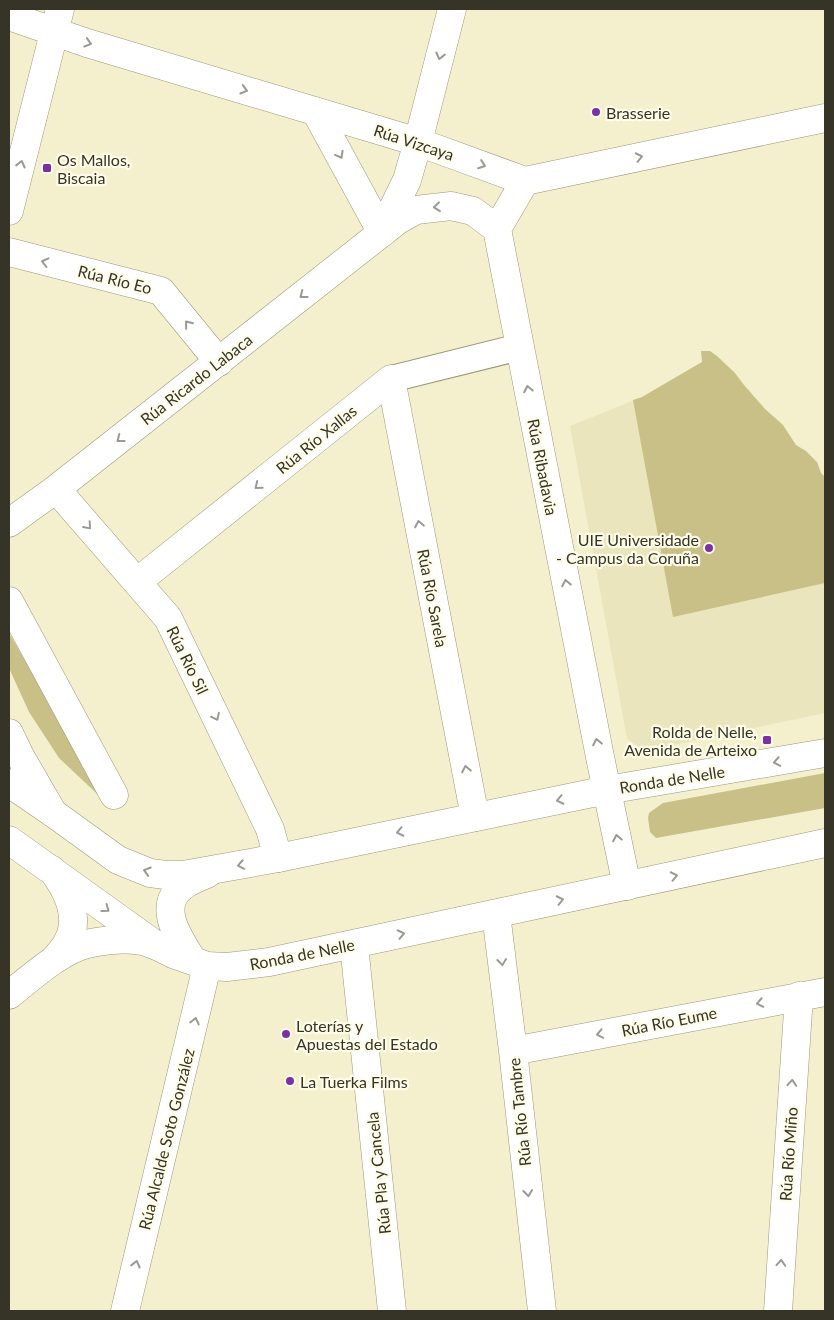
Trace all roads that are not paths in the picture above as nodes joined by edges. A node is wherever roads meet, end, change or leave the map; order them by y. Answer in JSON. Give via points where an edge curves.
{"nodes":[{"id":1,"x":452,"y":9,"type":"edge"},
{"id":2,"x":9,"y":16,"type":"edge"},
{"id":3,"x":57,"y":21,"type":"edge"},
{"id":4,"x":316,"y":112,"type":"junction"},
{"id":5,"x":825,"y":118,"type":"edge"},
{"id":6,"x":418,"y":142,"type":"junction"},
{"id":7,"x":524,"y":181,"type":"junction"},
{"id":8,"x":9,"y":212,"type":"edge"},
{"id":9,"x":496,"y":228,"type":"junction"},
{"id":10,"x":382,"y":233,"type":"junction"},
{"id":11,"x":9,"y":252,"type":"edge"},
{"id":12,"x":520,"y":347,"type":"junction"},
{"id":13,"x":219,"y":362,"type":"junction"},
{"id":14,"x":391,"y":379,"type":"junction"},
{"id":15,"x":56,"y":489,"type":"junction"},
{"id":16,"x":9,"y":523,"type":"edge"},
{"id":17,"x":138,"y":582,"type":"junction"},
{"id":18,"x":9,"y":600,"type":"edge"},
{"id":19,"x":9,"y":733,"type":"edge"},
{"id":20,"x":825,"y":753,"type":"edge"},
{"id":21,"x":9,"y":782,"type":"edge"},
{"id":22,"x":607,"y":790,"type":"junction"},
{"id":23,"x":114,"y":795,"type":"dead end"},
{"id":24,"x":54,"y":813,"type":"junction"},
{"id":25,"x":475,"y":817,"type":"junction"},
{"id":26,"x":9,"y":840,"type":"edge"},
{"id":27,"x":825,"y":843,"type":"edge"},
{"id":28,"x":278,"y":858,"type":"junction"},
{"id":29,"x":52,"y":870,"type":"junction"},
{"id":30,"x":213,"y":871,"type":"junction"},
{"id":31,"x":627,"y":886,"type":"junction"},
{"id":32,"x":496,"y":914,"type":"junction"},
{"id":33,"x":354,"y":945,"type":"junction"},
{"id":34,"x":157,"y":946,"type":"junction"},
{"id":35,"x":54,"y":960,"type":"junction"},
{"id":36,"x":200,"y":963,"type":"junction"},
{"id":37,"x":825,"y":992,"type":"edge"},
{"id":38,"x":9,"y":995,"type":"edge"},
{"id":39,"x":799,"y":996,"type":"junction"},
{"id":40,"x":512,"y":1051,"type":"junction"},
{"id":41,"x":125,"y":1311,"type":"edge"},
{"id":42,"x":392,"y":1311,"type":"edge"},
{"id":43,"x":542,"y":1311,"type":"edge"},
{"id":44,"x":778,"y":1311,"type":"edge"}],
"edges":[{"from":1,"to":6,"type":"street","name":"Rúa Ricardo Labaca","one_way":true},
{"from":2,"to":3,"type":"street","name":"Rúa Vizcaya"},
{"from":3,"to":4,"type":"street","name":"Rúa Vizcaya","one_way":true},
{"from":8,"to":3,"type":"street","one_way":true},
{"from":4,"to":6,"type":"street","name":"Rúa Vizcaya"},
{"from":4,"to":10,"type":"street","one_way":true},
{"from":7,"to":5,"type":"street","one_way":true},
{"from":6,"to":7,"type":"street","name":"Rúa Vizcaya","one_way":true},
{"from":6,"to":10,"type":"street","name":"Rúa Ricardo Labaca","via":[[407,180]]},
{"from":7,"to":9,"type":"street"},
{"from":9,"to":10,"type":"street","name":"Rúa Ricardo Labaca","one_way":true,"via":[[473,211],[451,206],[416,210]]},
{"from":9,"to":12,"type":"street","name":"Rúa Ribadavia"},
{"from":10,"to":13,"type":"street","name":"Rúa Ricardo Labaca","one_way":true},
{"from":13,"to":11,"type":"street","name":"Rúa Río Eo","one_way":true,"via":[[161,291]]},
{"from":12,"to":14,"type":"street","name":"Rúa Río Xallas"},
{"from":22,"to":12,"type":"street","name":"Rúa Ribadavia","one_way":true},
{"from":13,"to":15,"type":"street","name":"Rúa Ricardo Labaca","one_way":true},
{"from":14,"to":17,"type":"street","name":"Rúa Río Xallas","one_way":true},
{"from":25,"to":14,"type":"street","name":"Rúa Río Sarela","one_way":true},
{"from":15,"to":16,"type":"street","name":"Rúa Ricardo Labaca"},
{"from":15,"to":17,"type":"street","name":"Rúa Río Sil","one_way":true},
{"from":17,"to":28,"type":"street","name":"Rúa Río Sil","one_way":true,"via":[[168,618],[270,829]]},
{"from":18,"to":23,"type":"street"},
{"from":19,"to":24,"type":"street"},
{"from":20,"to":22,"type":"street","name":"Ronda de Nelle","one_way":true},
{"from":21,"to":24,"type":"street","name":"Ronda de Nelle"},
{"from":22,"to":25,"type":"street","name":"Ronda de Nelle","one_way":true},
{"from":31,"to":22,"type":"street","name":"Ronda de Nelle","one_way":true},
{"from":30,"to":24,"type":"street","name":"Ronda de Nelle","one_way":true,"via":[[183,875],[150,873],[118,860]]},
{"from":25,"to":28,"type":"street","name":"Ronda de Nelle","one_way":true},
{"from":26,"to":29,"type":"street","name":"Ronda de Nelle"},
{"from":31,"to":27,"type":"street","name":"Ronda de Nelle","one_way":true},
{"from":28,"to":30,"type":"street","name":"Ronda de Nelle","one_way":true},
{"from":29,"to":34,"type":"street","name":"Ronda de Nelle","one_way":true},
{"from":29,"to":35,"type":"street","via":[[69,898],[73,916],[68,941]]},
{"from":30,"to":36,"type":"street","via":[[184,885],[171,904],[170,913],[176,932]]},
{"from":32,"to":31,"type":"street","name":"Ronda de Nelle","one_way":true},
{"from":33,"to":32,"type":"street","name":"Ronda de Nelle","one_way":true},
{"from":32,"to":40,"type":"street","name":"Rúa Río Tambre","one_way":true},
{"from":33,"to":36,"type":"street","name":"Ronda de Nelle","via":[[227,967]]},
{"from":33,"to":42,"type":"street","name":"Rúa Pla y Cancela"},
{"from":34,"to":35,"type":"street","via":[[142,941],[99,941],[77,947]]},
{"from":34,"to":36,"type":"street","name":"Ronda de Nelle"},
{"from":35,"to":38,"type":"street"},
{"from":41,"to":36,"type":"street","name":"Rúa Alcalde Soto González","one_way":true},
{"from":37,"to":39,"type":"street","name":"Rúa Río Eume"},
{"from":39,"to":40,"type":"street","name":"Rúa Río Eume","one_way":true},
{"from":44,"to":39,"type":"street","name":"Rúa Río Miño","one_way":true},
{"from":40,"to":43,"type":"street","name":"Rúa Río Tambre","one_way":true}]}
